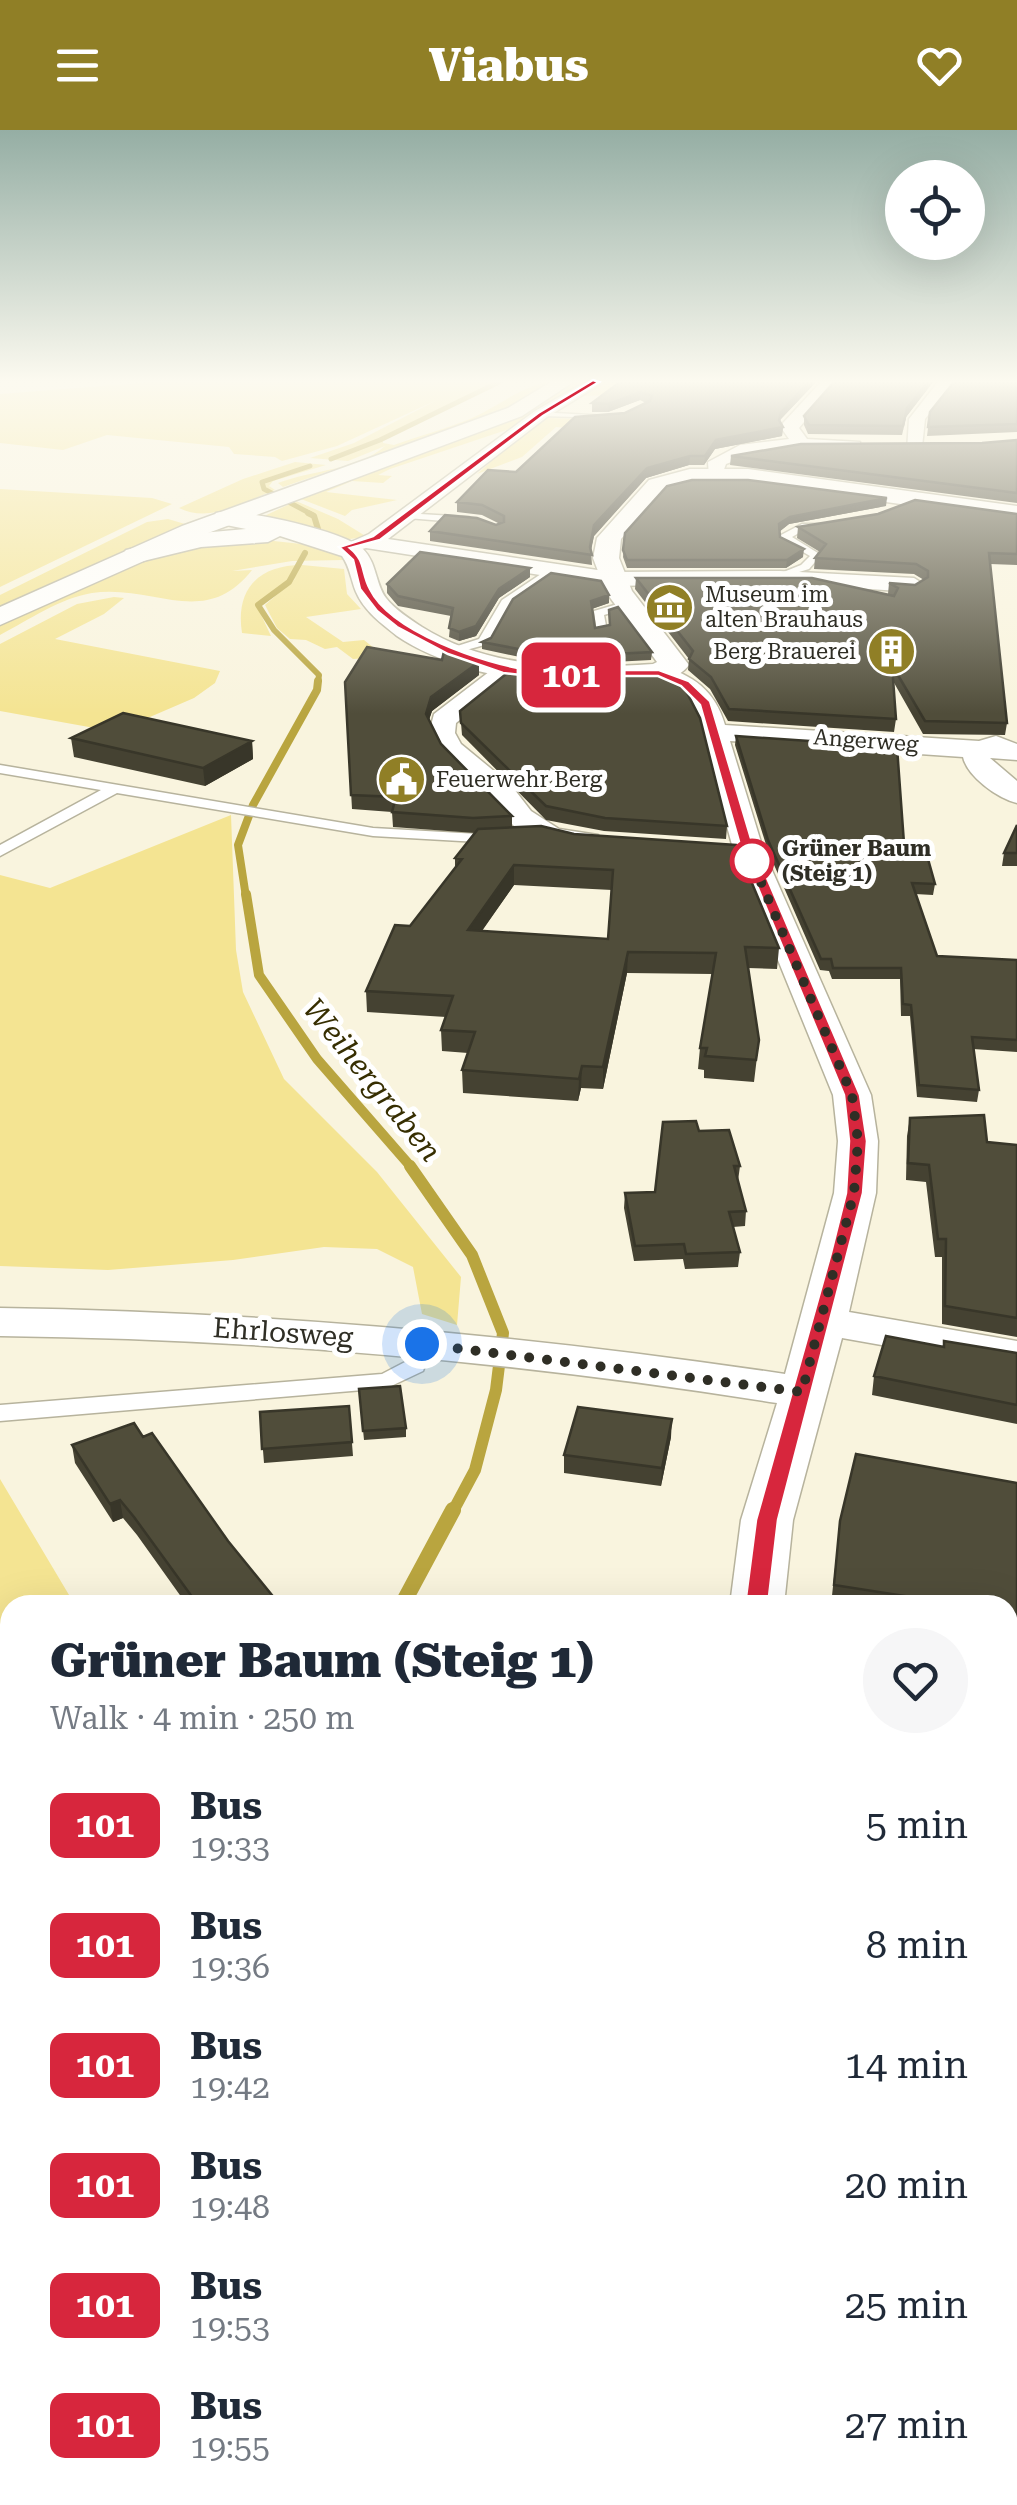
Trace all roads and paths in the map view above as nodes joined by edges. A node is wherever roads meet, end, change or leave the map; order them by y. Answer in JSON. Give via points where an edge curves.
{"nodes":[{"id":1,"x":293,"y":493,"type":"edge"},
{"id":2,"x":436,"y":493,"type":"edge"},
{"id":3,"x":649,"y":493,"type":"edge"},
{"id":4,"x":862,"y":493,"type":"edge"},
{"id":5,"x":1017,"y":513,"type":"edge"},
{"id":6,"x":407,"y":515,"type":"junction"},
{"id":7,"x":480,"y":521,"type":"edge"},
{"id":8,"x":216,"y":522,"type":"junction"},
{"id":9,"x":843,"y":522,"type":"edge"},
{"id":10,"x":268,"y":536,"type":"junction"},
{"id":11,"x":310,"y":539,"type":"junction"},
{"id":12,"x":355,"y":544,"type":"junction"},
{"id":13,"x":135,"y":555,"type":"junction"},
{"id":14,"x":554,"y":570,"type":"junction"},
{"id":15,"x":780,"y":576,"type":"junction"},
{"id":16,"x":611,"y":578,"type":"junction"},
{"id":17,"x":914,"y":584,"type":"edge"},
{"id":18,"x":870,"y":597,"type":"edge"},
{"id":19,"x":628,"y":604,"type":"junction"},
{"id":20,"x":0,"y":618,"type":"edge"},
{"id":21,"x":601,"y":631,"type":"edge"},
{"id":22,"x":452,"y":652,"type":"junction"},
{"id":23,"x":507,"y":670,"type":"junction"},
{"id":24,"x":659,"y":673,"type":"junction"},
{"id":25,"x":715,"y":732,"type":"junction"},
{"id":26,"x":1017,"y":736,"type":"edge"},
{"id":27,"x":983,"y":749,"type":"junction"},
{"id":28,"x":1017,"y":752,"type":"edge"},
{"id":29,"x":0,"y":769,"type":"edge"},
{"id":30,"x":117,"y":787,"type":"junction"},
{"id":31,"x":1017,"y":794,"type":"edge"},
{"id":32,"x":551,"y":837,"type":"junction"},
{"id":33,"x":616,"y":844,"type":"edge"},
{"id":34,"x":0,"y":852,"type":"edge"},
{"id":35,"x":714,"y":852,"type":"edge"},
{"id":36,"x":749,"y":852,"type":"junction"},
{"id":37,"x":824,"y":1321,"type":"junction"},
{"id":38,"x":0,"y":1322,"type":"edge"},
{"id":39,"x":438,"y":1346,"type":"junction"},
{"id":40,"x":1017,"y":1355,"type":"edge"},
{"id":41,"x":802,"y":1392,"type":"junction"},
{"id":42,"x":0,"y":1413,"type":"edge"},
{"id":43,"x":757,"y":1595,"type":"edge"}],
"edges":[{"from":1,"to":8,"type":"street"},
{"from":2,"to":6,"type":"street"},
{"from":3,"to":16,"type":"street","via":[[609,538]]},
{"from":4,"to":5,"type":"street"},
{"from":6,"to":7,"type":"lane"},
{"from":6,"to":12,"type":"street"},
{"from":8,"to":10,"type":"street"},
{"from":8,"to":11,"type":"street"},
{"from":8,"to":13,"type":"street"},
{"from":9,"to":15,"type":"lane","via":[[784,537],[816,555]]},
{"from":10,"to":11,"type":"street"},
{"from":10,"to":13,"type":"street","via":[[202,540]]},
{"from":11,"to":12,"type":"street"},
{"from":12,"to":14,"type":"street"},
{"from":12,"to":22,"type":"street","via":[[364,589],[380,609]]},
{"from":13,"to":20,"type":"street"},
{"from":14,"to":16,"type":"street"},
{"from":14,"to":22,"type":"lane","via":[[506,602],[484,641]]},
{"from":15,"to":16,"type":"street"},
{"from":15,"to":17,"type":"street"},
{"from":15,"to":18,"type":"lane"},
{"from":16,"to":19,"type":"street"},
{"from":19,"to":21,"type":"lane","via":[[598,612]]},
{"from":19,"to":24,"type":"street","via":[[674,664]]},
{"from":22,"to":23,"type":"street"},
{"from":23,"to":24,"type":"street","via":[[570,683]]},
{"from":23,"to":32,"type":"street","via":[[444,720],[442,734],[520,818]]},
{"from":24,"to":25,"type":"street","via":[[700,695]]},
{"from":25,"to":27,"type":"street","name":"Angerweg"},
{"from":25,"to":36,"type":"street"},
{"from":26,"to":27,"type":"street"},
{"from":27,"to":28,"type":"street","name":"Angerweg"},
{"from":27,"to":31,"type":"street","via":[[979,766]]},
{"from":29,"to":30,"type":"lane"},
{"from":30,"to":32,"type":"lane","via":[[408,838]]},
{"from":30,"to":34,"type":"lane"},
{"from":32,"to":33,"type":"street"},
{"from":35,"to":36,"type":"street"},
{"from":36,"to":37,"type":"street","via":[[852,1095],[858,1141],[854,1193]]},
{"from":37,"to":40,"type":"street"},
{"from":37,"to":41,"type":"street"},
{"from":38,"to":39,"type":"street","name":"Ehrlosweg","via":[[190,1326]]},
{"from":39,"to":41,"type":"street","name":"Ehrlosweg"},
{"from":39,"to":42,"type":"lane","via":[[387,1382]]},
{"from":41,"to":43,"type":"street","via":[[767,1520]]}]}
